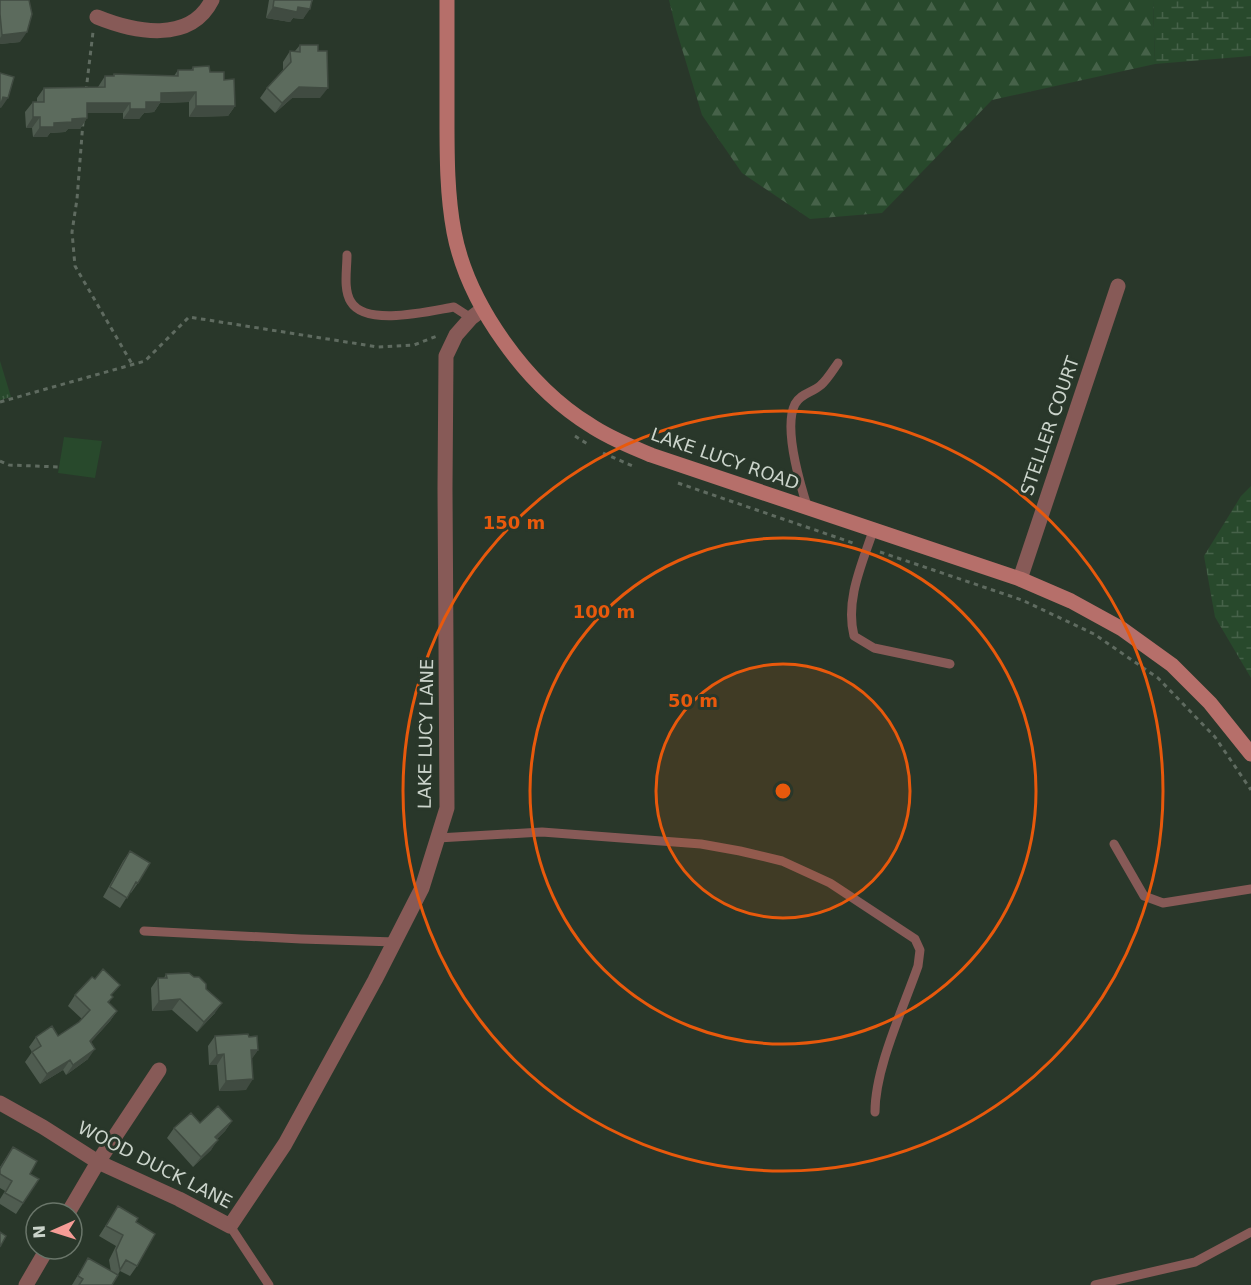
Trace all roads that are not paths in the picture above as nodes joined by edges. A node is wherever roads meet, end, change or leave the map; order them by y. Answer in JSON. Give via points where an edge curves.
{"nodes":[{"id":1,"x":212,"y":0,"type":"edge"},
{"id":2,"x":447,"y":0,"type":"edge"},
{"id":3,"x":97,"y":17,"type":"dead end"},
{"id":4,"x":347,"y":255,"type":"dead end"},
{"id":5,"x":1118,"y":286,"type":"dead end"},
{"id":6,"x":477,"y":314,"type":"junction"},
{"id":7,"x":838,"y":363,"type":"dead end"},
{"id":8,"x":808,"y":509,"type":"junction"},
{"id":9,"x":873,"y":531,"type":"junction"},
{"id":10,"x":1020,"y":579,"type":"junction"},
{"id":11,"x":950,"y":664,"type":"dead end"},
{"id":12,"x":1251,"y":754,"type":"edge"},
{"id":13,"x":438,"y":838,"type":"junction"},
{"id":14,"x":1114,"y":844,"type":"dead end"},
{"id":15,"x":1251,"y":888,"type":"edge"},
{"id":16,"x":144,"y":931,"type":"dead end"},
{"id":17,"x":395,"y":942,"type":"junction"},
{"id":18,"x":159,"y":1070,"type":"dead end"},
{"id":19,"x":0,"y":1103,"type":"edge"},
{"id":20,"x":875,"y":1112,"type":"dead end"},
{"id":21,"x":98,"y":1162,"type":"junction"},
{"id":22,"x":75,"y":1201,"type":"edge"},
{"id":23,"x":230,"y":1226,"type":"junction"},
{"id":24,"x":1251,"y":1232,"type":"edge"},
{"id":25,"x":40,"y":1261,"type":"edge"},
{"id":26,"x":27,"y":1285,"type":"edge"},
{"id":27,"x":269,"y":1285,"type":"edge"},
{"id":28,"x":1095,"y":1285,"type":"edge"}],
"edges":[{"from":1,"to":3,"type":"street","via":[[205,13],[169,30],[138,31]]},
{"from":2,"to":6,"type":"street","name":"LAKE LUCY ROAD","via":[[450,210]]},
{"from":4,"to":6,"type":"lane","via":[[347,290],[357,309],[392,316],[454,307]]},
{"from":5,"to":10,"type":"street","name":"STELLER COURT"},
{"from":6,"to":8,"type":"street","name":"LAKE LUCY ROAD","via":[[556,400],[589,425],[651,455]]},
{"from":6,"to":13,"type":"street","name":"LAKE LUCY LANE","via":[[456,335],[446,356],[447,808]]},
{"from":7,"to":8,"type":"lane","via":[[821,386],[803,395],[793,412],[794,462]]},
{"from":8,"to":9,"type":"street","name":"LAKE LUCY ROAD"},
{"from":9,"to":10,"type":"street","name":"LAKE LUCY ROAD"},
{"from":9,"to":11,"type":"lane","via":[[851,608],[854,636],[874,648]]},
{"from":10,"to":12,"type":"street","name":"LAKE LUCY ROAD","via":[[1071,601],[1172,665],[1210,703]]},
{"from":13,"to":17,"type":"street","name":"LAKE LUCY LANE","via":[[422,888]]},
{"from":13,"to":20,"type":"lane","via":[[542,832],[701,844],[782,861],[830,883],[915,939],[920,950],[918,966],[884,1061]]},
{"from":14,"to":15,"type":"lane","via":[[1144,896],[1163,903]]},
{"from":16,"to":17,"type":"lane"},
{"from":17,"to":23,"type":"street","name":"LAKE LUCY LANE","via":[[285,1144]]},
{"from":18,"to":21,"type":"street"},
{"from":19,"to":21,"type":"street","name":"WOOD DUCK LANE"},
{"from":21,"to":22,"type":"street"},
{"from":21,"to":23,"type":"street","name":"WOOD DUCK LANE"},
{"from":23,"to":27,"type":"lane"},
{"from":24,"to":28,"type":"lane","via":[[1195,1262]]},
{"from":25,"to":26,"type":"street"}]}
